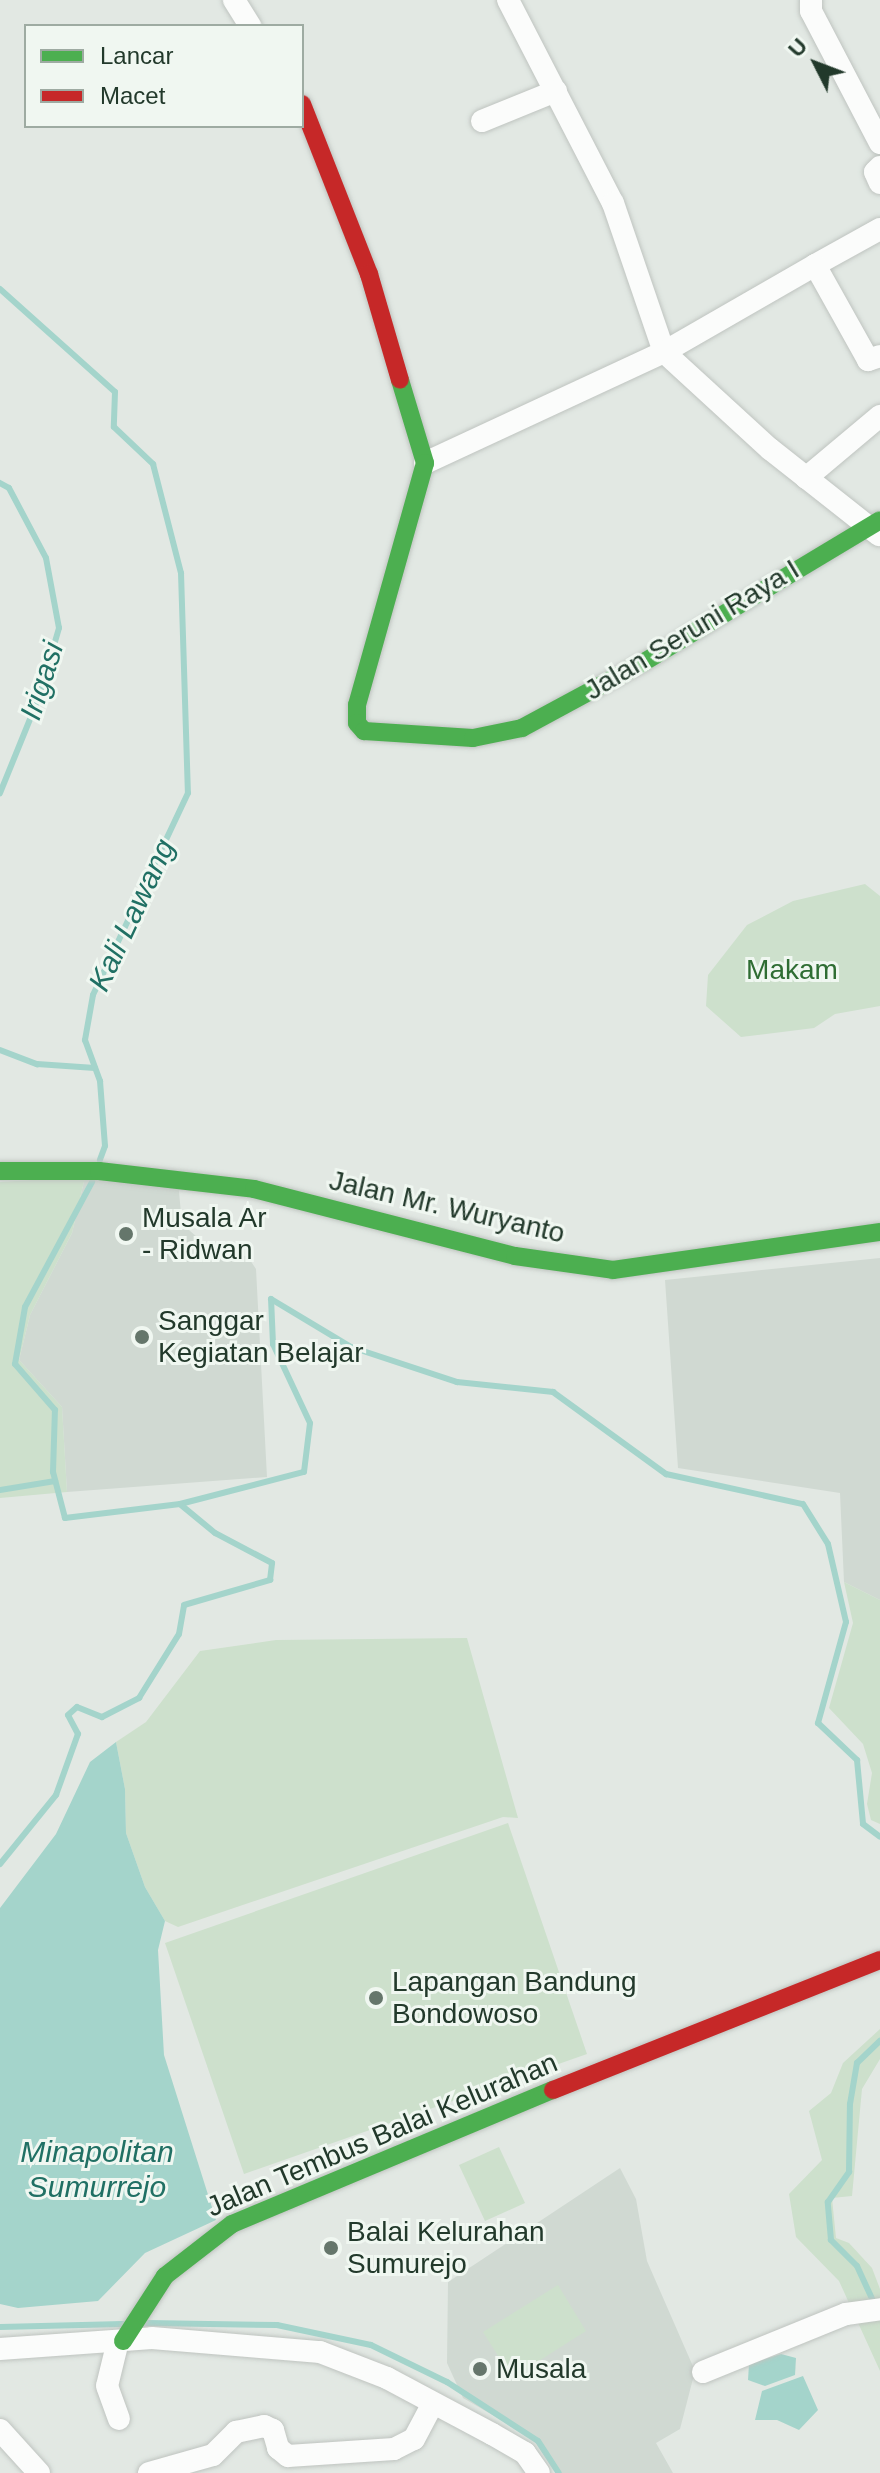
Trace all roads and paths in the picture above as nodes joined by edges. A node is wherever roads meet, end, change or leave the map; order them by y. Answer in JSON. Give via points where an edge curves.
{"nodes":[{"id":1,"x":234,"y":0,"type":"edge"},
{"id":2,"x":508,"y":0,"type":"edge"},
{"id":3,"x":811,"y":0,"type":"edge"},
{"id":4,"x":249,"y":24,"type":"edge"},
{"id":5,"x":556,"y":91,"type":"junction"},
{"id":6,"x":304,"y":109,"type":"edge"},
{"id":7,"x":482,"y":121,"type":"dead end"},
{"id":8,"x":880,"y":143,"type":"edge"},
{"id":9,"x":880,"y":167,"type":"edge"},
{"id":10,"x":880,"y":183,"type":"edge"},
{"id":11,"x":880,"y":229,"type":"edge"},
{"id":12,"x":815,"y":265,"type":"junction"},
{"id":13,"x":664,"y":352,"type":"junction"},
{"id":14,"x":879,"y":359,"type":"edge"},
{"id":15,"x":880,"y":416,"type":"edge"},
{"id":16,"x":425,"y":463,"type":"junction"},
{"id":17,"x":806,"y":478,"type":"junction"},
{"id":18,"x":877,"y":527,"type":"edge"},
{"id":19,"x":3,"y":1171,"type":"edge"},
{"id":20,"x":880,"y":1232,"type":"edge"},
{"id":21,"x":880,"y":1960,"type":"edge"},
{"id":22,"x":880,"y":2309,"type":"edge"},
{"id":23,"x":120,"y":2341,"type":"junction"},
{"id":24,"x":0,"y":2349,"type":"edge"},
{"id":25,"x":703,"y":2372,"type":"dead end"},
{"id":26,"x":432,"y":2405,"type":"junction"},
{"id":27,"x":119,"y":2419,"type":"dead end"},
{"id":28,"x":0,"y":2430,"type":"edge"},
{"id":29,"x":39,"y":2473,"type":"edge"},
{"id":30,"x":149,"y":2473,"type":"edge"},
{"id":31,"x":539,"y":2473,"type":"edge"}],
"edges":[{"from":1,"to":4,"type":"street"},
{"from":2,"to":5,"type":"street"},
{"from":3,"to":8,"type":"street","via":[[811,11]]},
{"from":5,"to":7,"type":"street"},
{"from":5,"to":13,"type":"street","via":[[619,215]]},
{"from":6,"to":16,"type":"street","via":[[369,274]]},
{"from":9,"to":10,"type":"street","via":[[875,172]]},
{"from":11,"to":12,"type":"street"},
{"from":12,"to":13,"type":"street"},
{"from":12,"to":14,"type":"street","via":[[868,360]]},
{"from":13,"to":16,"type":"street"},
{"from":13,"to":17,"type":"street"},
{"from":15,"to":17,"type":"street"},
{"from":16,"to":18,"type":"street","name":"Jalan Seruni Raya I","via":[[357,705],[357,723],[364,731],[383,736],[473,738],[513,732]]},
{"from":17,"to":18,"type":"street"},
{"from":19,"to":20,"type":"street","name":"Jalan Mr. Wuryanto","via":[[99,1171],[254,1189],[515,1256],[613,1270]]},
{"from":21,"to":23,"type":"street","name":"Jalan Tembus Balai Kelurahan","via":[[232,2224],[165,2276]]},
{"from":22,"to":25,"type":"street","via":[[846,2314]]},
{"from":23,"to":24,"type":"street"},
{"from":23,"to":26,"type":"street","via":[[152,2338],[320,2352],[387,2378]]},
{"from":23,"to":27,"type":"street","via":[[107,2386]]},
{"from":26,"to":30,"type":"street","via":[[414,2439],[394,2449],[288,2456],[278,2448],[273,2430],[264,2426],[236,2432],[213,2455]]},
{"from":26,"to":31,"type":"street","via":[[525,2453]]},
{"from":28,"to":29,"type":"street"}]}
